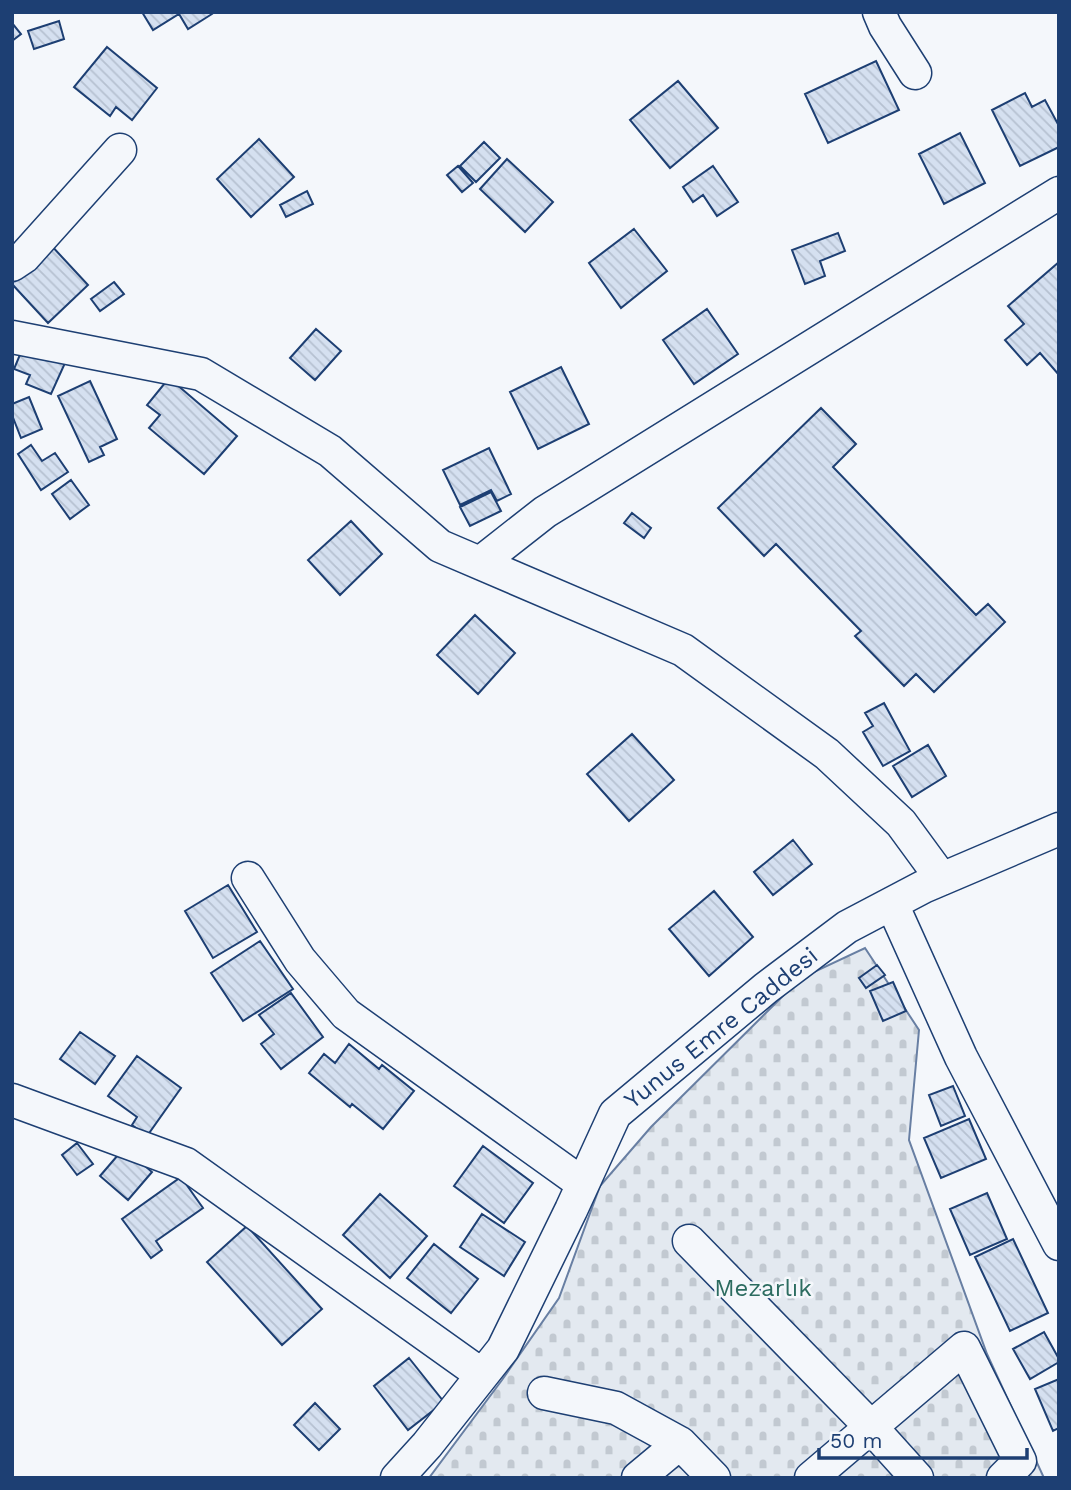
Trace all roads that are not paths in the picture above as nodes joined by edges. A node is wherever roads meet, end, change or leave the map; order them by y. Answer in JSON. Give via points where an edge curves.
{"nodes":[{"id":1,"x":879,"y":12,"type":"edge"},
{"id":2,"x":915,"y":72,"type":"dead end"},
{"id":3,"x":120,"y":150,"type":"dead end"},
{"id":4,"x":1059,"y":193,"type":"edge"},
{"id":5,"x":12,"y":265,"type":"edge"},
{"id":6,"x":12,"y":337,"type":"edge"},
{"id":7,"x":480,"y":563,"type":"junction"},
{"id":8,"x":1059,"y":829,"type":"edge"},
{"id":9,"x":248,"y":878,"type":"dead end"},
{"id":10,"x":942,"y":879,"type":"junction"},
{"id":11,"x":892,"y":904,"type":"junction"},
{"id":12,"x":12,"y":1100,"type":"edge"},
{"id":13,"x":583,"y":1184,"type":"junction"},
{"id":14,"x":689,"y":1241,"type":"dead end"},
{"id":15,"x":1059,"y":1244,"type":"edge"},
{"id":16,"x":482,"y":1375,"type":"junction"},
{"id":17,"x":544,"y":1393,"type":"dead end"},
{"id":18,"x":871,"y":1427,"type":"junction"},
{"id":19,"x":680,"y":1443,"type":"junction"},
{"id":20,"x":397,"y":1478,"type":"edge"},
{"id":21,"x":638,"y":1478,"type":"edge"},
{"id":22,"x":714,"y":1478,"type":"edge"},
{"id":23,"x":811,"y":1478,"type":"edge"},
{"id":24,"x":917,"y":1478,"type":"edge"},
{"id":25,"x":1003,"y":1478,"type":"edge"}],
"edges":[{"from":1,"to":2,"type":"street"},
{"from":3,"to":5,"type":"street"},
{"from":4,"to":7,"type":"street","via":[[545,512]]},
{"from":6,"to":7,"type":"street","via":[[201,373],[330,451],[440,546]]},
{"from":7,"to":10,"type":"street","via":[[683,650],[827,754],[901,823]]},
{"from":8,"to":10,"type":"street","name":"Yunus Emre Caddesi"},
{"from":9,"to":13,"type":"street","via":[[300,960],[346,1014]]},
{"from":10,"to":11,"type":"street","name":"Yunus Emre Caddesi"},
{"from":11,"to":13,"type":"street","name":"Yunus Emre Caddesi","via":[[847,927],[766,988],[615,1114]]},
{"from":11,"to":15,"type":"street","via":[[961,1057]]},
{"from":12,"to":16,"type":"street","via":[[186,1164]]},
{"from":13,"to":16,"type":"street","name":"Yunus Emre Caddesi","via":[[503,1349]]},
{"from":14,"to":18,"type":"street"},
{"from":16,"to":20,"type":"street","name":"Yunus Emre Caddesi"},
{"from":17,"to":19,"type":"street","via":[[616,1408]]},
{"from":18,"to":23,"type":"street"},
{"from":18,"to":24,"type":"street"},
{"from":18,"to":25,"type":"street","via":[[964,1348],[1020,1461]]},
{"from":19,"to":21,"type":"street"},
{"from":19,"to":22,"type":"street"}]}
